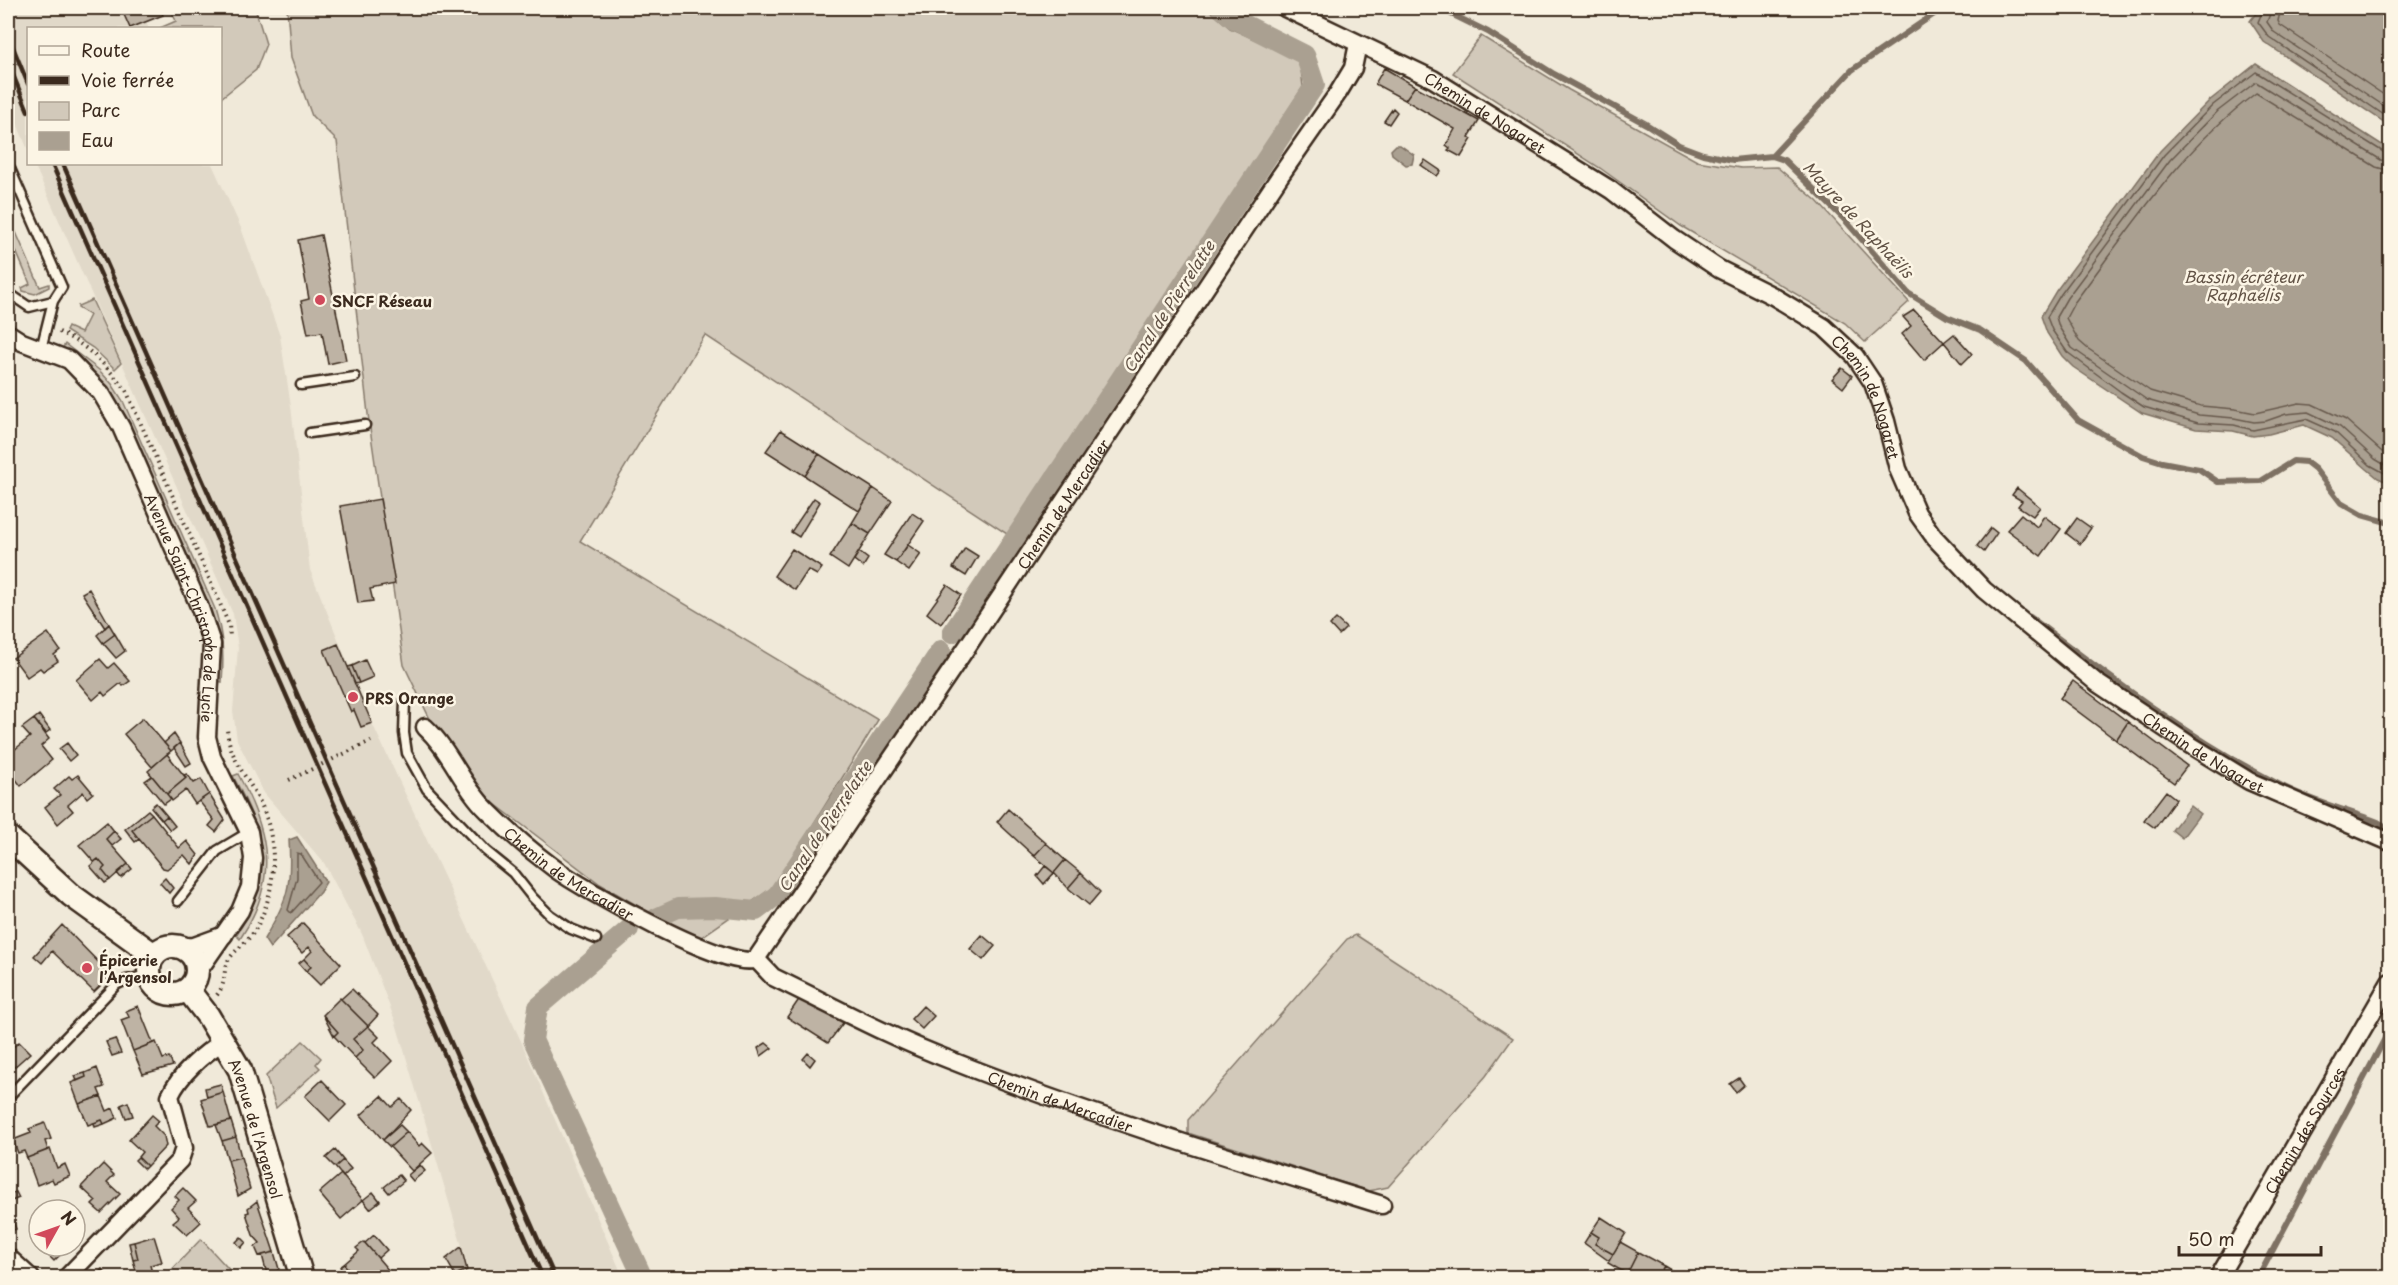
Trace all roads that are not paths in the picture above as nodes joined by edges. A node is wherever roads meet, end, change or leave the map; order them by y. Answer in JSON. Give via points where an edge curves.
{"nodes":[{"id":1,"x":1285,"y":8,"type":"edge"},
{"id":2,"x":1358,"y":44,"type":"junction"},
{"id":3,"x":8,"y":164,"type":"edge"},
{"id":4,"x":8,"y":287,"type":"edge"},
{"id":5,"x":53,"y":301,"type":"junction"},
{"id":6,"x":8,"y":333,"type":"edge"},
{"id":7,"x":41,"y":349,"type":"junction"},
{"id":8,"x":355,"y":377,"type":"dead end"},
{"id":9,"x":301,"y":386,"type":"dead end"},
{"id":10,"x":365,"y":425,"type":"dead end"},
{"id":11,"x":310,"y":433,"type":"dead end"},
{"id":12,"x":405,"y":698,"type":"dead end"},
{"id":13,"x":425,"y":727,"type":"dead end"},
{"id":14,"x":249,"y":832,"type":"junction"},
{"id":15,"x":8,"y":837,"type":"edge"},
{"id":16,"x":2391,"y":842,"type":"edge"},
{"id":17,"x":178,"y":902,"type":"dead end"},
{"id":18,"x":225,"y":935,"type":"junction"},
{"id":19,"x":596,"y":939,"type":"dead end"},
{"id":20,"x":180,"y":947,"type":"junction"},
{"id":21,"x":756,"y":958,"type":"junction"},
{"id":22,"x":151,"y":965,"type":"junction"},
{"id":23,"x":193,"y":981,"type":"junction"},
{"id":24,"x":2391,"y":982,"type":"edge"},
{"id":25,"x":224,"y":1041,"type":"junction"},
{"id":26,"x":8,"y":1097,"type":"edge"},
{"id":27,"x":1382,"y":1205,"type":"dead end"},
{"id":28,"x":8,"y":1257,"type":"edge"},
{"id":29,"x":31,"y":1278,"type":"edge"},
{"id":30,"x":66,"y":1278,"type":"edge"},
{"id":31,"x":302,"y":1278,"type":"edge"},
{"id":32,"x":2218,"y":1278,"type":"edge"}],
"edges":[{"from":1,"to":2,"type":"street","name":"Chemin de Nogaret"},
{"from":2,"to":16,"type":"street","name":"Chemin de Nogaret","via":[[1432,80],[1611,190],[1719,269],[1824,327],[1855,356],[1872,383],[1898,469],[1917,513],[1984,590],[2097,683],[2204,754],[2248,781]]},
{"from":2,"to":21,"type":"street","name":"Chemin de Mercadier","via":[[1353,68],[1338,93]]},
{"from":3,"to":5,"type":"lane","via":[[62,287]]},
{"from":4,"to":5,"type":"lane","via":[[10,294],[29,307]]},
{"from":5,"to":7,"type":"lane"},
{"from":6,"to":7,"type":"street","name":"Avenue Saint-Christophe de Lycie"},
{"from":7,"to":14,"type":"street","name":"Avenue Saint-Christophe de Lycie","via":[[69,360],[101,393],[121,427],[200,608],[212,644],[207,737],[212,757]]},
{"from":8,"to":9,"type":"lane"},
{"from":10,"to":11,"type":"lane"},
{"from":12,"to":19,"type":"lane","via":[[407,753],[427,789],[550,915]]},
{"from":13,"to":21,"type":"street","name":"Chemin de Mercadier","via":[[439,740],[486,809],[555,869],[706,950],[737,960]]},
{"from":14,"to":17,"type":"lane","via":[[217,851]]},
{"from":14,"to":18,"type":"street","name":"Avenue Saint-Christophe de Lycie","via":[[253,858],[250,886]]},
{"from":15,"to":22,"type":"street"},
{"from":18,"to":20,"type":"street"},
{"from":18,"to":23,"type":"street","name":"Avenue Saint-Christophe de Lycie"},
{"from":20,"to":22,"type":"street","via":[[165,947]]},
{"from":20,"to":23,"type":"street","via":[[195,960]]},
{"from":21,"to":27,"type":"street","name":"Chemin de Mercadier","via":[[773,977],[951,1061],[1099,1114]]},
{"from":22,"to":23,"type":"street","via":[[152,983],[165,993],[181,994]]},
{"from":22,"to":26,"type":"lane","via":[[116,986]]},
{"from":23,"to":25,"type":"street","name":"Avenue de l'Argensol","via":[[203,1008]]},
{"from":24,"to":32,"type":"street","name":"Chemin des Sources"},
{"from":25,"to":30,"type":"street","via":[[182,1077],[170,1096],[184,1148],[180,1160]]},
{"from":25,"to":31,"type":"street","name":"Avenue de l'Argensol","via":[[248,1091]]},
{"from":28,"to":29,"type":"street"}]}
